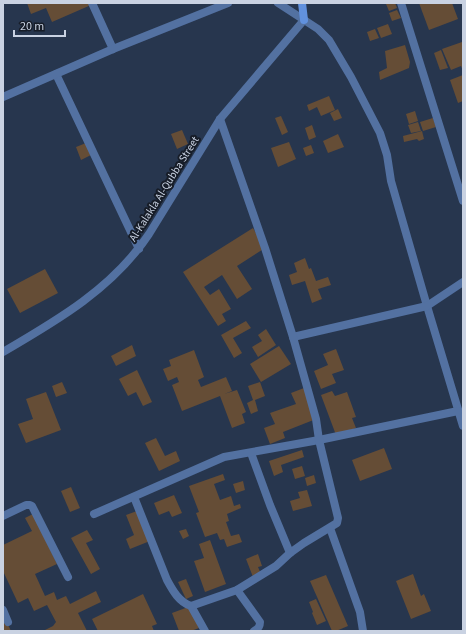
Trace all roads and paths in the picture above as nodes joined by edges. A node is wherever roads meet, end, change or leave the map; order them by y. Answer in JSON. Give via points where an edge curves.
{"nodes":[{"id":1,"x":92,"y":3,"type":"edge"},
{"id":2,"x":228,"y":3,"type":"edge"},
{"id":3,"x":278,"y":3,"type":"edge"},
{"id":4,"x":302,"y":3,"type":"edge"},
{"id":5,"x":401,"y":3,"type":"edge"},
{"id":6,"x":304,"y":20,"type":"junction"},
{"id":7,"x":113,"y":49,"type":"junction"},
{"id":8,"x":56,"y":74,"type":"junction"},
{"id":9,"x":3,"y":97,"type":"edge"},
{"id":10,"x":220,"y":119,"type":"junction"},
{"id":11,"x":463,"y":201,"type":"edge"},
{"id":12,"x":139,"y":249,"type":"junction"},
{"id":13,"x":463,"y":282,"type":"edge"},
{"id":14,"x":427,"y":306,"type":"junction"},
{"id":15,"x":293,"y":337,"type":"junction"},
{"id":16,"x":3,"y":352,"type":"edge"},
{"id":17,"x":458,"y":411,"type":"junction"},
{"id":18,"x":463,"y":426,"type":"edge"},
{"id":19,"x":319,"y":440,"type":"junction"},
{"id":20,"x":251,"y":453,"type":"junction"},
{"id":21,"x":134,"y":497,"type":"junction"},
{"id":22,"x":94,"y":514,"type":"dead end"},
{"id":23,"x":3,"y":516,"type":"edge"},
{"id":24,"x":330,"y":528,"type":"junction"},
{"id":25,"x":290,"y":553,"type":"junction"},
{"id":26,"x":68,"y":577,"type":"dead end"},
{"id":27,"x":237,"y":590,"type":"junction"},
{"id":28,"x":191,"y":606,"type":"junction"},
{"id":29,"x":3,"y":610,"type":"edge"},
{"id":30,"x":8,"y":622,"type":"dead end"},
{"id":31,"x":205,"y":631,"type":"edge"},
{"id":32,"x":254,"y":631,"type":"edge"},
{"id":33,"x":363,"y":631,"type":"edge"}],
"edges":[{"from":1,"to":7,"type":"street"},
{"from":2,"to":7,"type":"street"},
{"from":3,"to":6,"type":"street"},
{"from":4,"to":6,"type":"street"},
{"from":5,"to":11,"type":"street"},
{"from":6,"to":10,"type":"street","name":"Al-Kalakla Al-Qubba Street"},
{"from":6,"to":14,"type":"street","via":[[329,40],[380,133]]},
{"from":7,"to":8,"type":"street"},
{"from":8,"to":9,"type":"street"},
{"from":8,"to":12,"type":"street"},
{"from":10,"to":12,"type":"street","name":"Al-Kalakla Al-Qubba Street"},
{"from":10,"to":15,"type":"street"},
{"from":12,"to":16,"type":"street","name":"Al-Kalakla Al-Qubba Street","via":[[122,269],[98,290],[70,311]]},
{"from":13,"to":14,"type":"street"},
{"from":14,"to":15,"type":"street"},
{"from":14,"to":17,"type":"street"},
{"from":15,"to":19,"type":"street","via":[[316,419]]},
{"from":17,"to":18,"type":"street"},
{"from":17,"to":19,"type":"street"},
{"from":19,"to":20,"type":"street"},
{"from":19,"to":24,"type":"street","via":[[338,518],[337,523]]},
{"from":20,"to":21,"type":"street","via":[[224,457]]},
{"from":20,"to":25,"type":"street"},
{"from":21,"to":22,"type":"street"},
{"from":21,"to":28,"type":"street","via":[[167,580],[183,603]]},
{"from":23,"to":26,"type":"street","via":[[26,505],[32,506]]},
{"from":24,"to":25,"type":"street"},
{"from":24,"to":33,"type":"street","via":[[360,612]]},
{"from":25,"to":27,"type":"street","via":[[276,566]]},
{"from":27,"to":28,"type":"street"},
{"from":27,"to":32,"type":"street","via":[[260,622],[258,629]]},
{"from":28,"to":31,"type":"street"},
{"from":29,"to":30,"type":"street"}]}
